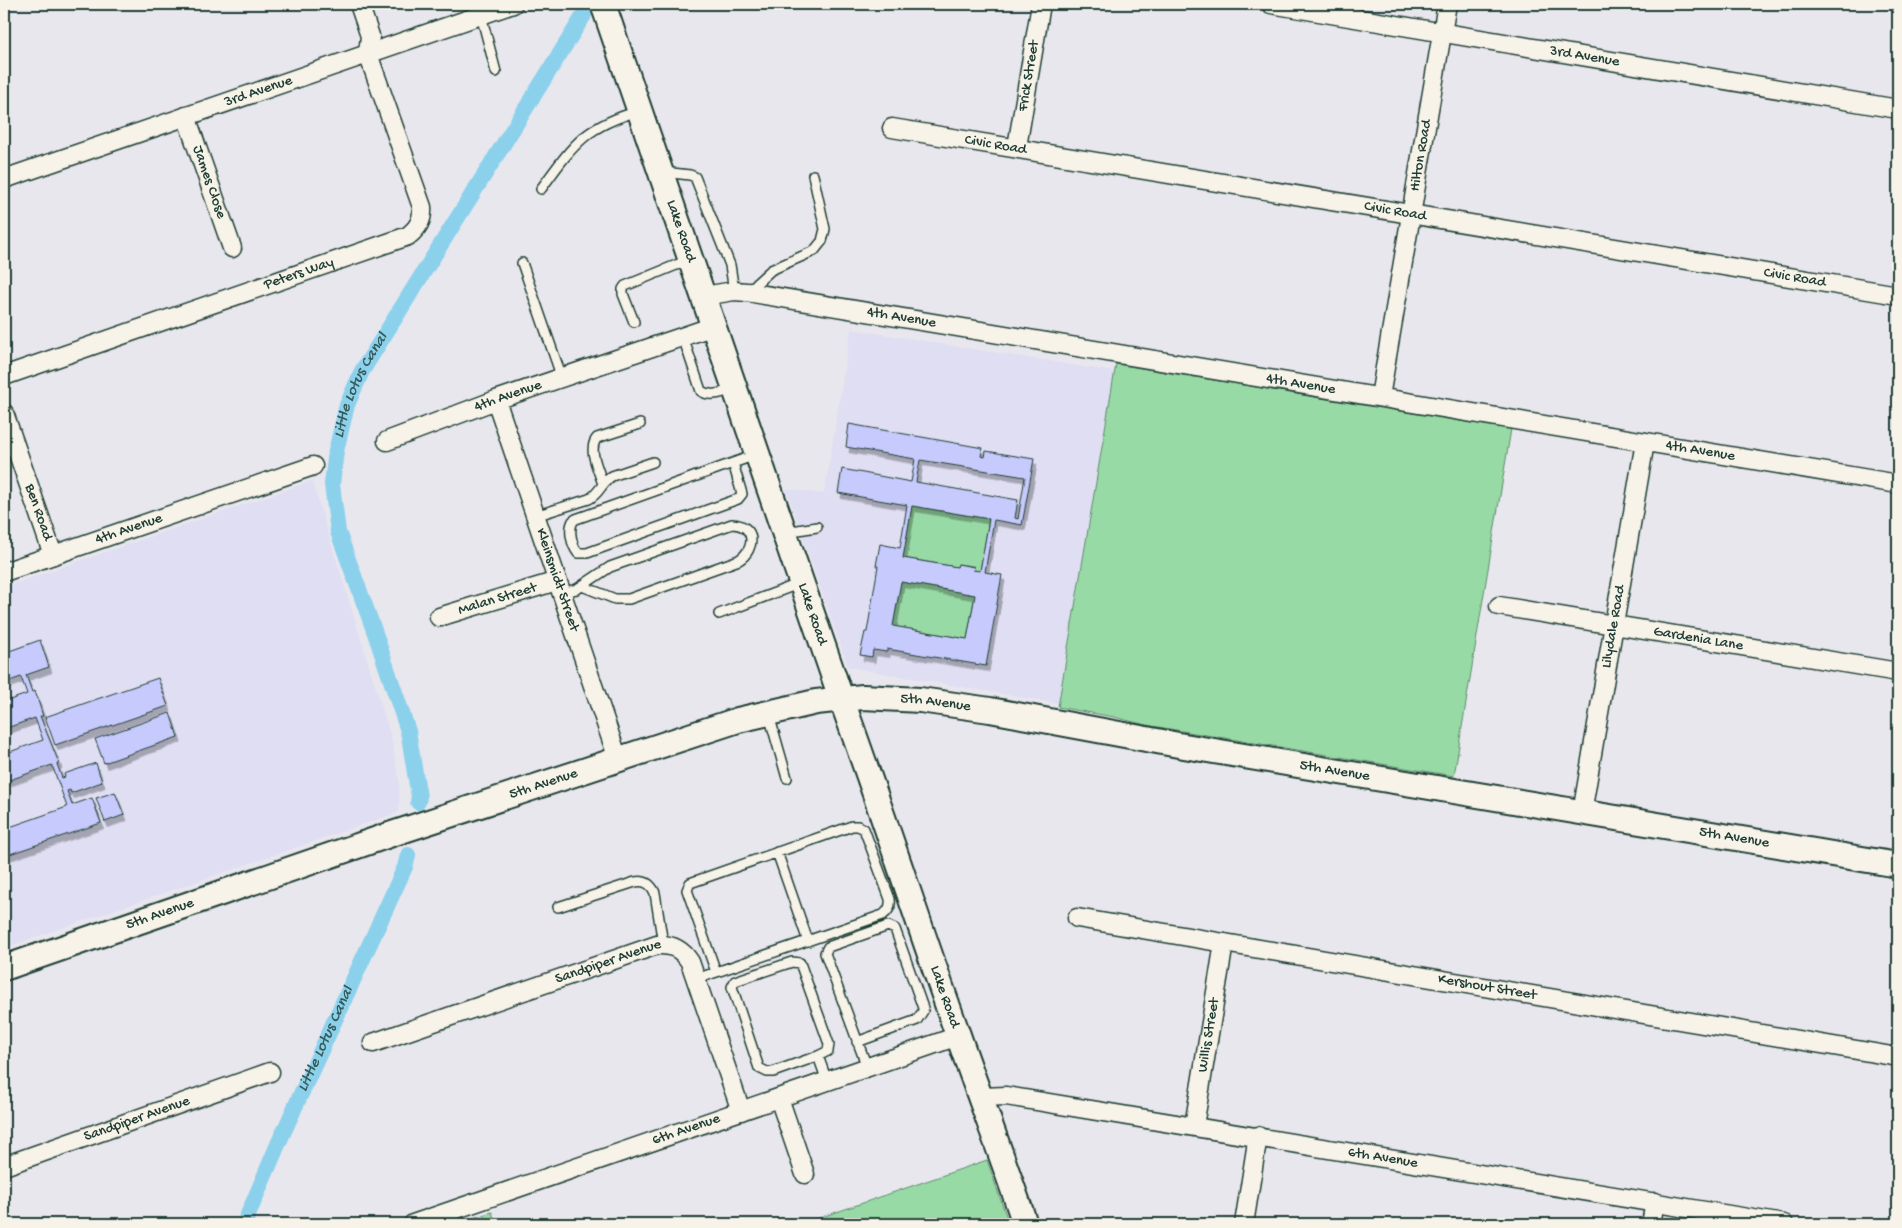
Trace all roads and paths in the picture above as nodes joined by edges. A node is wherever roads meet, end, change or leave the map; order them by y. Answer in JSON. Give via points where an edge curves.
{"nodes":[{"id":1,"x":359,"y":4,"type":"edge"},
{"id":2,"x":513,"y":4,"type":"edge"},
{"id":3,"x":603,"y":4,"type":"edge"},
{"id":4,"x":1041,"y":4,"type":"edge"},
{"id":5,"x":1271,"y":4,"type":"edge"},
{"id":6,"x":1447,"y":4,"type":"edge"},
{"id":7,"x":481,"y":15,"type":"junction"},
{"id":8,"x":1442,"y":32,"type":"junction"},
{"id":9,"x":368,"y":54,"type":"junction"},
{"id":10,"x":496,"y":72,"type":"dead end"},
{"id":11,"x":1898,"y":109,"type":"edge"},
{"id":12,"x":640,"y":111,"type":"junction"},
{"id":13,"x":186,"y":116,"type":"junction"},
{"id":14,"x":892,"y":128,"type":"dead end"},
{"id":15,"x":1017,"y":147,"type":"junction"},
{"id":16,"x":660,"y":172,"type":"junction"},
{"id":17,"x":813,"y":175,"type":"dead end"},
{"id":18,"x":4,"y":179,"type":"edge"},
{"id":19,"x":541,"y":190,"type":"dead end"},
{"id":20,"x":1412,"y":214,"type":"junction"},
{"id":21,"x":232,"y":248,"type":"dead end"},
{"id":22,"x":691,"y":259,"type":"junction"},
{"id":23,"x":522,"y":263,"type":"dead end"},
{"id":24,"x":740,"y":291,"type":"junction"},
{"id":25,"x":1898,"y":295,"type":"edge"},
{"id":26,"x":704,"y":296,"type":"junction"},
{"id":27,"x":634,"y":322,"type":"dead end"},
{"id":28,"x":714,"y":326,"type":"junction"},
{"id":29,"x":682,"y":336,"type":"junction"},
{"id":30,"x":4,"y":376,"type":"edge"},
{"id":31,"x":562,"y":378,"type":"junction"},
{"id":32,"x":735,"y":388,"type":"junction"},
{"id":33,"x":1380,"y":397,"type":"junction"},
{"id":34,"x":496,"y":400,"type":"junction"},
{"id":35,"x":4,"y":413,"type":"edge"},
{"id":36,"x":640,"y":424,"type":"dead end"},
{"id":37,"x":387,"y":441,"type":"dead end"},
{"id":38,"x":1645,"y":442,"type":"junction"},
{"id":39,"x":758,"y":454,"type":"junction"},
{"id":40,"x":653,"y":462,"type":"dead end"},
{"id":41,"x":733,"y":463,"type":"junction"},
{"id":42,"x":313,"y":466,"type":"dead end"},
{"id":43,"x":603,"y":484,"type":"junction"},
{"id":44,"x":1898,"y":484,"type":"edge"},
{"id":45,"x":535,"y":516,"type":"junction"},
{"id":46,"x":817,"y":528,"type":"dead end"},
{"id":47,"x":784,"y":532,"type":"junction"},
{"id":48,"x":53,"y":555,"type":"junction"},
{"id":49,"x":4,"y":572,"type":"edge"},
{"id":50,"x":802,"y":583,"type":"junction"},
{"id":51,"x":582,"y":586,"type":"junction"},
{"id":52,"x":559,"y":587,"type":"junction"},
{"id":53,"x":1499,"y":606,"type":"dead end"},
{"id":54,"x":719,"y":614,"type":"dead end"},
{"id":55,"x":439,"y":617,"type":"dead end"},
{"id":56,"x":1615,"y":626,"type":"junction"},
{"id":57,"x":1898,"y":672,"type":"edge"},
{"id":58,"x":841,"y":698,"type":"junction"},
{"id":59,"x":768,"y":712,"type":"junction"},
{"id":60,"x":618,"y":759,"type":"junction"},
{"id":61,"x":787,"y":778,"type":"dead end"},
{"id":62,"x":1582,"y":813,"type":"junction"},
{"id":63,"x":777,"y":852,"type":"junction"},
{"id":64,"x":1898,"y":865,"type":"edge"},
{"id":65,"x":558,"y":907,"type":"dead end"},
{"id":66,"x":1077,"y":918,"type":"dead end"},
{"id":67,"x":808,"y":941,"type":"junction"},
{"id":68,"x":1224,"y":943,"type":"junction"},
{"id":69,"x":663,"y":944,"type":"junction"},
{"id":70,"x":4,"y":968,"type":"edge"},
{"id":71,"x":716,"y":972,"type":"junction"},
{"id":72,"x":696,"y":979,"type":"junction"},
{"id":73,"x":958,"y":1036,"type":"junction"},
{"id":74,"x":857,"y":1042,"type":"junction"},
{"id":75,"x":372,"y":1043,"type":"dead end"},
{"id":76,"x":818,"y":1056,"type":"junction"},
{"id":77,"x":1898,"y":1057,"type":"edge"},
{"id":78,"x":866,"y":1067,"type":"junction"},
{"id":79,"x":270,"y":1072,"type":"dead end"},
{"id":80,"x":827,"y":1081,"type":"junction"},
{"id":81,"x":982,"y":1097,"type":"junction"},
{"id":82,"x":779,"y":1098,"type":"junction"},
{"id":83,"x":741,"y":1111,"type":"junction"},
{"id":84,"x":1194,"y":1126,"type":"junction"},
{"id":85,"x":1258,"y":1136,"type":"junction"},
{"id":86,"x":4,"y":1166,"type":"edge"},
{"id":87,"x":804,"y":1174,"type":"dead end"},
{"id":88,"x":1654,"y":1202,"type":"junction"},
{"id":89,"x":413,"y":1224,"type":"edge"},
{"id":90,"x":1025,"y":1224,"type":"edge"},
{"id":91,"x":1244,"y":1224,"type":"edge"},
{"id":92,"x":1651,"y":1224,"type":"edge"},
{"id":93,"x":1784,"y":1224,"type":"edge"}],
"edges":[{"from":1,"to":9,"type":"street","via":[[370,36]]},
{"from":2,"to":7,"type":"street","name":"3rd Avenue"},
{"from":3,"to":12,"type":"main road","name":"Lake Road"},
{"from":4,"to":15,"type":"street","name":"Frick Street"},
{"from":5,"to":8,"type":"street","name":"3rd Avenue"},
{"from":6,"to":8,"type":"street","name":"Hilton Road"},
{"from":7,"to":9,"type":"street","name":"3rd Avenue"},
{"from":7,"to":10,"type":"lane"},
{"from":8,"to":11,"type":"street","name":"3rd Avenue"},
{"from":8,"to":20,"type":"street","name":"Hilton Road"},
{"from":9,"to":13,"type":"street","name":"3rd Avenue"},
{"from":9,"to":30,"type":"street","name":"Peters Way","via":[[422,207],[420,224],[414,232]]},
{"from":12,"to":16,"type":"main road","name":"Lake Road"},
{"from":12,"to":19,"type":"lane","via":[[588,132],[568,152]]},
{"from":13,"to":18,"type":"street","name":"3rd Avenue"},
{"from":13,"to":21,"type":"street","name":"James Close"},
{"from":14,"to":15,"type":"street","name":"Civic Road"},
{"from":15,"to":20,"type":"street","name":"Civic Road"},
{"from":16,"to":22,"type":"main road","name":"Lake Road"},
{"from":16,"to":24,"type":"lane","via":[[695,177]]},
{"from":17,"to":24,"type":"lane","via":[[825,229],[822,241],[814,251],[771,270]]},
{"from":20,"to":25,"type":"street","name":"Civic Road"},
{"from":20,"to":33,"type":"street","name":"Hilton Road"},
{"from":22,"to":26,"type":"main road","name":"Lake Road"},
{"from":22,"to":27,"type":"lane","via":[[625,286],[624,294]]},
{"from":23,"to":31,"type":"lane"},
{"from":24,"to":26,"type":"street","name":"4th Avenue"},
{"from":24,"to":33,"type":"street","name":"4th Avenue"},
{"from":26,"to":28,"type":"main road","name":"Lake Road"},
{"from":28,"to":29,"type":"street","name":"4th Avenue"},
{"from":28,"to":32,"type":"main road","name":"Lake Road"},
{"from":29,"to":31,"type":"street","name":"4th Avenue"},
{"from":29,"to":32,"type":"lane","via":[[701,391],[708,395]]},
{"from":31,"to":34,"type":"street","name":"4th Avenue"},
{"from":32,"to":39,"type":"main road","name":"Lake Road"},
{"from":33,"to":38,"type":"street","name":"4th Avenue"},
{"from":34,"to":37,"type":"street","name":"4th Avenue"},
{"from":34,"to":45,"type":"street","name":"Kleinsmidt Street"},
{"from":35,"to":48,"type":"street","name":"Ben Road"},
{"from":36,"to":43,"type":"lane","via":[[594,441],[592,449]]},
{"from":38,"to":44,"type":"street","name":"4th Avenue"},
{"from":38,"to":56,"type":"street","name":"Lilydale Road"},
{"from":39,"to":41,"type":"lane"},
{"from":39,"to":47,"type":"main road","name":"Lake Road"},
{"from":40,"to":43,"type":"lane","via":[[612,476]]},
{"from":41,"to":41,"type":"lane","via":[[576,519],[570,530],[576,550],[587,553],[738,499],[742,494]]},
{"from":42,"to":48,"type":"street","name":"4th Avenue"},
{"from":43,"to":45,"type":"lane","via":[[589,499]]},
{"from":45,"to":52,"type":"street","name":"Kleinsmidt Street"},
{"from":46,"to":47,"type":"lane"},
{"from":47,"to":50,"type":"main road","name":"Lake Road"},
{"from":48,"to":49,"type":"street","name":"4th Avenue"},
{"from":50,"to":54,"type":"lane"},
{"from":50,"to":58,"type":"main road","name":"Lake Road"},
{"from":51,"to":51,"type":"lane","via":[[610,567],[732,524],[743,526],[751,538],[750,550],[739,560],[629,599],[615,598]]},
{"from":51,"to":52,"type":"lane"},
{"from":52,"to":55,"type":"street","name":"Malan Street"},
{"from":52,"to":60,"type":"street","name":"Kleinsmidt Street"},
{"from":53,"to":56,"type":"street","name":"Gardenia Lane"},
{"from":56,"to":57,"type":"street","name":"Gardenia Lane"},
{"from":56,"to":62,"type":"street","name":"Lilydale Road"},
{"from":58,"to":59,"type":"main road","name":"5th Avenue"},
{"from":58,"to":62,"type":"main road","name":"5th Avenue","via":[[912,699],[990,710],[1193,748]]},
{"from":58,"to":73,"type":"main road","name":"Lake Road"},
{"from":59,"to":60,"type":"main road","name":"5th Avenue"},
{"from":59,"to":61,"type":"lane"},
{"from":60,"to":70,"type":"main road","name":"5th Avenue"},
{"from":62,"to":64,"type":"main road","name":"5th Avenue"},
{"from":63,"to":67,"type":"lane"},
{"from":63,"to":67,"type":"lane","via":[[852,826],[861,827],[866,832],[890,900],[890,907],[884,915]]},
{"from":63,"to":71,"type":"lane","via":[[694,881],[688,886]]},
{"from":65,"to":69,"type":"lane","via":[[635,882],[645,882],[655,893]]},
{"from":66,"to":68,"type":"street","name":"Kershout Street"},
{"from":67,"to":71,"type":"lane"},
{"from":68,"to":77,"type":"street","name":"Kershout Street"},
{"from":68,"to":84,"type":"street","name":"Willis Street"},
{"from":69,"to":72,"type":"street","name":"Sandpiper Avenue","via":[[686,956]]},
{"from":69,"to":75,"type":"street","name":"Sandpiper Avenue"},
{"from":71,"to":72,"type":"lane"},
{"from":72,"to":83,"type":"street","name":"Sandpiper Avenue"},
{"from":73,"to":78,"type":"street","name":"6th Avenue"},
{"from":73,"to":81,"type":"main road","name":"Lake Road"},
{"from":74,"to":74,"type":"lane","via":[[826,953],[828,947],[892,926],[922,1012],[917,1020]]},
{"from":74,"to":78,"type":"lane"},
{"from":76,"to":76,"type":"lane","via":[[828,1051],[829,1044],[800,963],[792,962],[735,981],[732,987],[759,1068],[773,1072]]},
{"from":76,"to":80,"type":"lane"},
{"from":78,"to":80,"type":"street","name":"6th Avenue"},
{"from":79,"to":86,"type":"street","name":"Sandpiper Avenue"},
{"from":80,"to":82,"type":"street","name":"6th Avenue"},
{"from":81,"to":84,"type":"street","name":"6th Avenue","via":[[1006,1096]]},
{"from":81,"to":90,"type":"main road","name":"Lake Road"},
{"from":82,"to":83,"type":"street","name":"6th Avenue"},
{"from":82,"to":87,"type":"street"},
{"from":83,"to":89,"type":"street","name":"6th Avenue"},
{"from":84,"to":85,"type":"street","name":"6th Avenue"},
{"from":85,"to":88,"type":"street","name":"6th Avenue"},
{"from":85,"to":91,"type":"street"},
{"from":88,"to":92,"type":"street"},
{"from":88,"to":93,"type":"street","name":"6th Avenue"}]}
